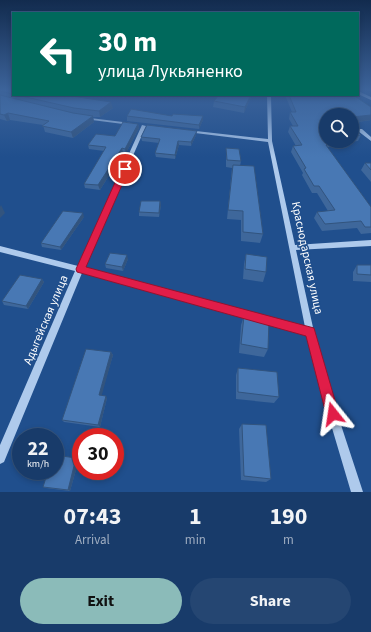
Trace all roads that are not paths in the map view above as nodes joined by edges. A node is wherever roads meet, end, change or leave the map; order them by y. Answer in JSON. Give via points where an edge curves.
{"nodes":[{"id":1,"x":270,"y":112,"type":"edge"},
{"id":2,"x":75,"y":117,"type":"edge"},
{"id":3,"x":184,"y":130,"type":"edge"},
{"id":4,"x":360,"y":130,"type":"dead end"},
{"id":5,"x":371,"y":140,"type":"edge"},
{"id":6,"x":270,"y":141,"type":"junction"},
{"id":7,"x":371,"y":243,"type":"edge"},
{"id":8,"x":293,"y":248,"type":"junction"},
{"id":9,"x":0,"y":249,"type":"edge"},
{"id":10,"x":80,"y":269,"type":"junction"},
{"id":11,"x":310,"y":332,"type":"junction"},
{"id":12,"x":0,"y":458,"type":"edge"},
{"id":13,"x":357,"y":492,"type":"edge"}],
"edges":[{"from":1,"to":6,"type":"street","name":"Краснодарская улица"},
{"from":2,"to":10,"type":"street","name":"Адыгейская улица","via":[[148,126]]},
{"from":3,"to":6,"type":"street"},
{"from":4,"to":5,"type":"street"},
{"from":6,"to":8,"type":"street","name":"Краснодарская улица"},
{"from":7,"to":8,"type":"street"},
{"from":8,"to":11,"type":"street","name":"Краснодарская улица"},
{"from":9,"to":10,"type":"street"},
{"from":10,"to":11,"type":"street"},
{"from":10,"to":12,"type":"street","name":"Адыгейская улица"},
{"from":11,"to":13,"type":"street","name":"Краснодарская улица"}]}
